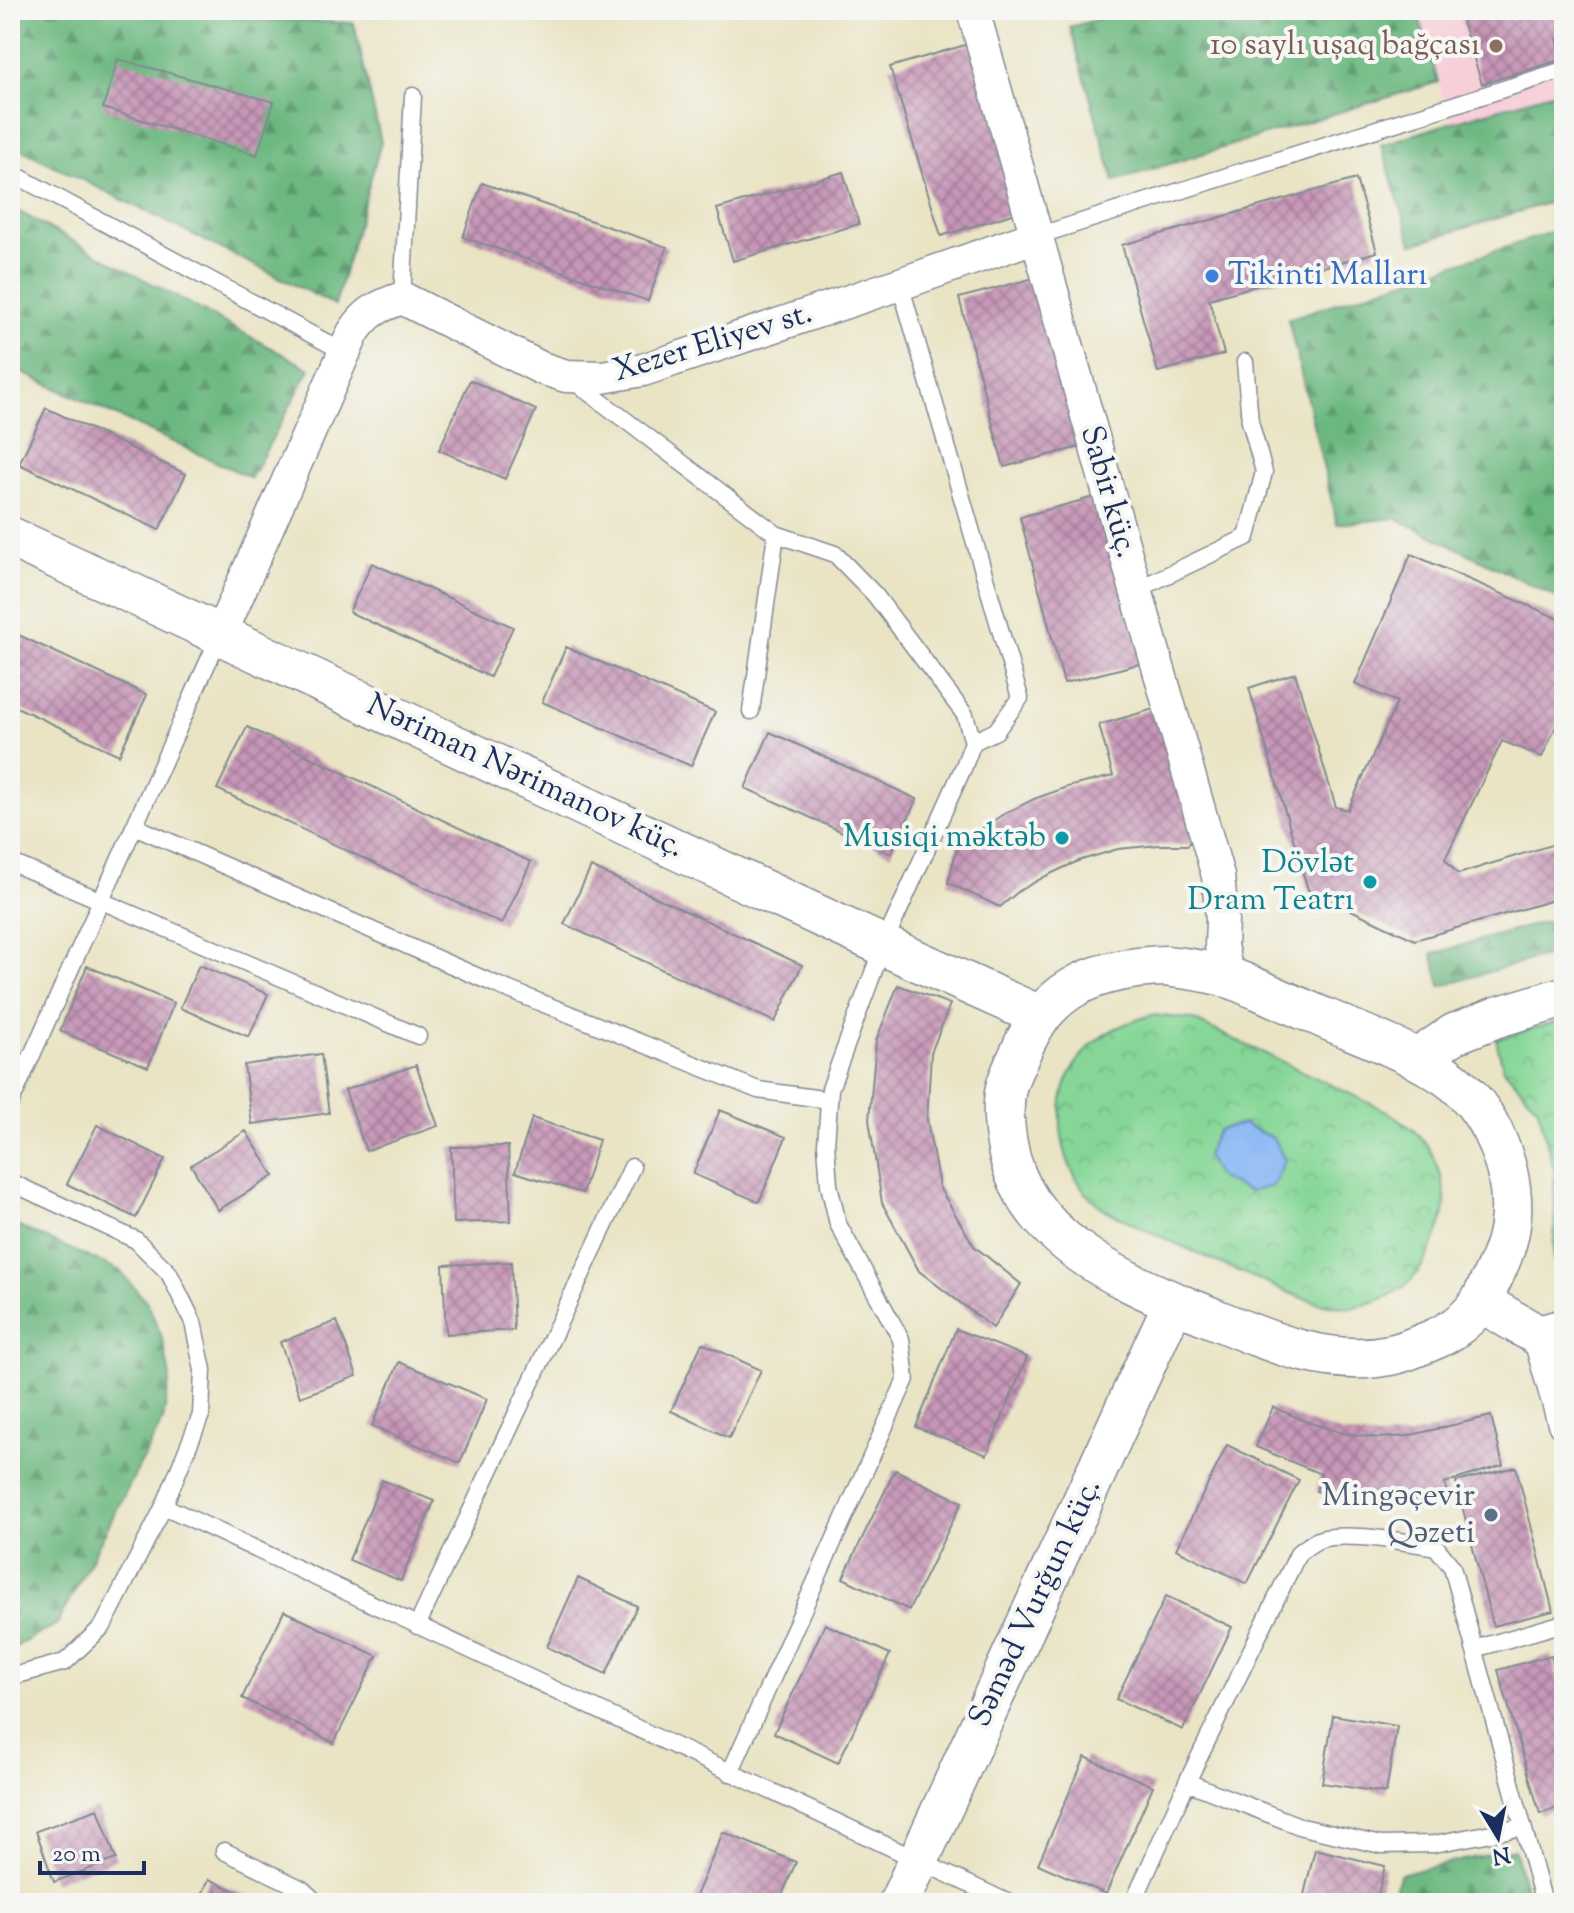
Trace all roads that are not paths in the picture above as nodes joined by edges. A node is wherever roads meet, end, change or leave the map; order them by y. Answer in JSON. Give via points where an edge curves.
{"nodes":[{"id":1,"x":973,"y":10,"type":"edge"},
{"id":2,"x":1564,"y":70,"type":"edge"},
{"id":3,"x":413,"y":96,"type":"dead end"},
{"id":4,"x":10,"y":172,"type":"edge"},
{"id":5,"x":1037,"y":236,"type":"junction"},
{"id":6,"x":900,"y":284,"type":"junction"},
{"id":7,"x":402,"y":298,"type":"junction"},
{"id":8,"x":344,"y":352,"type":"junction"},
{"id":9,"x":1245,"y":362,"type":"dead end"},
{"id":10,"x":566,"y":376,"type":"junction"},
{"id":11,"x":776,"y":534,"type":"junction"},
{"id":12,"x":10,"y":537,"type":"edge"},
{"id":13,"x":1136,"y":590,"type":"junction"},
{"id":14,"x":221,"y":633,"type":"junction"},
{"id":15,"x":751,"y":711,"type":"dead end"},
{"id":16,"x":973,"y":742,"type":"junction"},
{"id":17,"x":134,"y":826,"type":"junction"},
{"id":18,"x":10,"y":862,"type":"edge"},
{"id":19,"x":101,"y":900,"type":"junction"},
{"id":20,"x":883,"y":946,"type":"junction"},
{"id":21,"x":1228,"y":977,"type":"junction"},
{"id":22,"x":1564,"y":997,"type":"edge"},
{"id":23,"x":1040,"y":1016,"type":"junction"},
{"id":24,"x":418,"y":1036,"type":"dead end"},
{"id":25,"x":1417,"y":1059,"type":"junction"},
{"id":26,"x":829,"y":1100,"type":"junction"},
{"id":27,"x":10,"y":1104,"type":"edge"},
{"id":28,"x":632,"y":1167,"type":"dead end"},
{"id":29,"x":10,"y":1182,"type":"edge"},
{"id":30,"x":1174,"y":1302,"type":"junction"},
{"id":31,"x":1481,"y":1302,"type":"junction"},
{"id":32,"x":1552,"y":1333,"type":"edge"},
{"id":33,"x":1564,"y":1423,"type":"edge"},
{"id":34,"x":164,"y":1506,"type":"junction"},
{"id":35,"x":1564,"y":1623,"type":"edge"},
{"id":36,"x":417,"y":1626,"type":"junction"},
{"id":37,"x":1474,"y":1649,"type":"junction"},
{"id":38,"x":10,"y":1677,"type":"edge"},
{"id":39,"x":730,"y":1773,"type":"junction"},
{"id":40,"x":1187,"y":1782,"type":"junction"},
{"id":41,"x":1523,"y":1827,"type":"junction"},
{"id":42,"x":224,"y":1851,"type":"dead end"},
{"id":43,"x":918,"y":1861,"type":"junction"},
{"id":44,"x":317,"y":1903,"type":"edge"},
{"id":45,"x":899,"y":1903,"type":"edge"},
{"id":46,"x":1009,"y":1903,"type":"edge"},
{"id":47,"x":1133,"y":1903,"type":"edge"},
{"id":48,"x":1544,"y":1903,"type":"edge"}],
"edges":[{"from":1,"to":5,"type":"street","name":"Sabir küç."},
{"from":2,"to":5,"type":"lane"},
{"from":3,"to":7,"type":"lane"},
{"from":4,"to":8,"type":"lane"},
{"from":5,"to":6,"type":"street","name":"Xezer Eliyev st."},
{"from":5,"to":13,"type":"street","name":"Sabir küç."},
{"from":6,"to":10,"type":"street","name":"Xezer Eliyev st.","via":[[643,370]]},
{"from":6,"to":16,"type":"lane","via":[[1020,698],[996,731]]},
{"from":7,"to":8,"type":"street","via":[[362,318]]},
{"from":7,"to":10,"type":"street","name":"Xezer Eliyev st."},
{"from":8,"to":14,"type":"street"},
{"from":9,"to":13,"type":"lane","via":[[1250,421],[1264,472],[1247,537]]},
{"from":10,"to":11,"type":"lane"},
{"from":11,"to":15,"type":"lane"},
{"from":11,"to":16,"type":"lane","via":[[835,554],[875,595],[965,715]]},
{"from":12,"to":14,"type":"street","name":"Nəriman Nərimanov küç."},
{"from":13,"to":21,"type":"street","name":"Sabir küç.","via":[[1218,876]]},
{"from":14,"to":17,"type":"lane"},
{"from":14,"to":20,"type":"street","name":"Nəriman Nərimanov küç."},
{"from":16,"to":20,"type":"lane"},
{"from":17,"to":19,"type":"lane"},
{"from":17,"to":26,"type":"lane","via":[[497,985],[758,1090]]},
{"from":18,"to":19,"type":"lane"},
{"from":19,"to":24,"type":"lane"},
{"from":19,"to":27,"type":"lane"},
{"from":20,"to":23,"type":"street","name":"Nəriman Nərimanov küç."},
{"from":20,"to":26,"type":"lane"},
{"from":21,"to":23,"type":"street","via":[[1165,966],[1107,972],[1082,982]]},
{"from":21,"to":25,"type":"street"},
{"from":22,"to":25,"type":"street","via":[[1454,1034]]},
{"from":23,"to":30,"type":"street","via":[[1006,1088],[1010,1159],[1024,1192],[1065,1242],[1099,1266]]},
{"from":25,"to":31,"type":"street","via":[[1448,1077],[1468,1097],[1499,1143],[1511,1222],[1506,1247]]},
{"from":26,"to":39,"type":"lane","via":[[827,1158],[838,1224],[901,1339],[906,1379]]},
{"from":28,"to":36,"type":"lane"},
{"from":29,"to":34,"type":"lane","via":[[136,1240],[169,1273],[193,1322],[203,1370],[201,1415]]},
{"from":30,"to":31,"type":"street","via":[[1283,1347],[1351,1358],[1389,1356],[1441,1336]]},
{"from":30,"to":43,"type":"street","name":"Səməd Vurğun küç."},
{"from":31,"to":32,"type":"street"},
{"from":32,"to":33,"type":"street"},
{"from":34,"to":36,"type":"lane"},
{"from":34,"to":38,"type":"lane","via":[[103,1626],[65,1662]]},
{"from":35,"to":37,"type":"lane"},
{"from":36,"to":39,"type":"lane"},
{"from":37,"to":40,"type":"lane","via":[[1452,1567],[1436,1547],[1320,1539],[1299,1552]]},
{"from":37,"to":41,"type":"lane"},
{"from":39,"to":43,"type":"lane"},
{"from":40,"to":41,"type":"lane","via":[[1302,1827],[1381,1845],[1434,1844]]},
{"from":40,"to":47,"type":"lane"},
{"from":41,"to":48,"type":"lane"},
{"from":42,"to":44,"type":"lane","via":[[302,1889]]},
{"from":43,"to":45,"type":"street","name":"Səməd Vurğun küç."},
{"from":43,"to":46,"type":"lane"}]}
